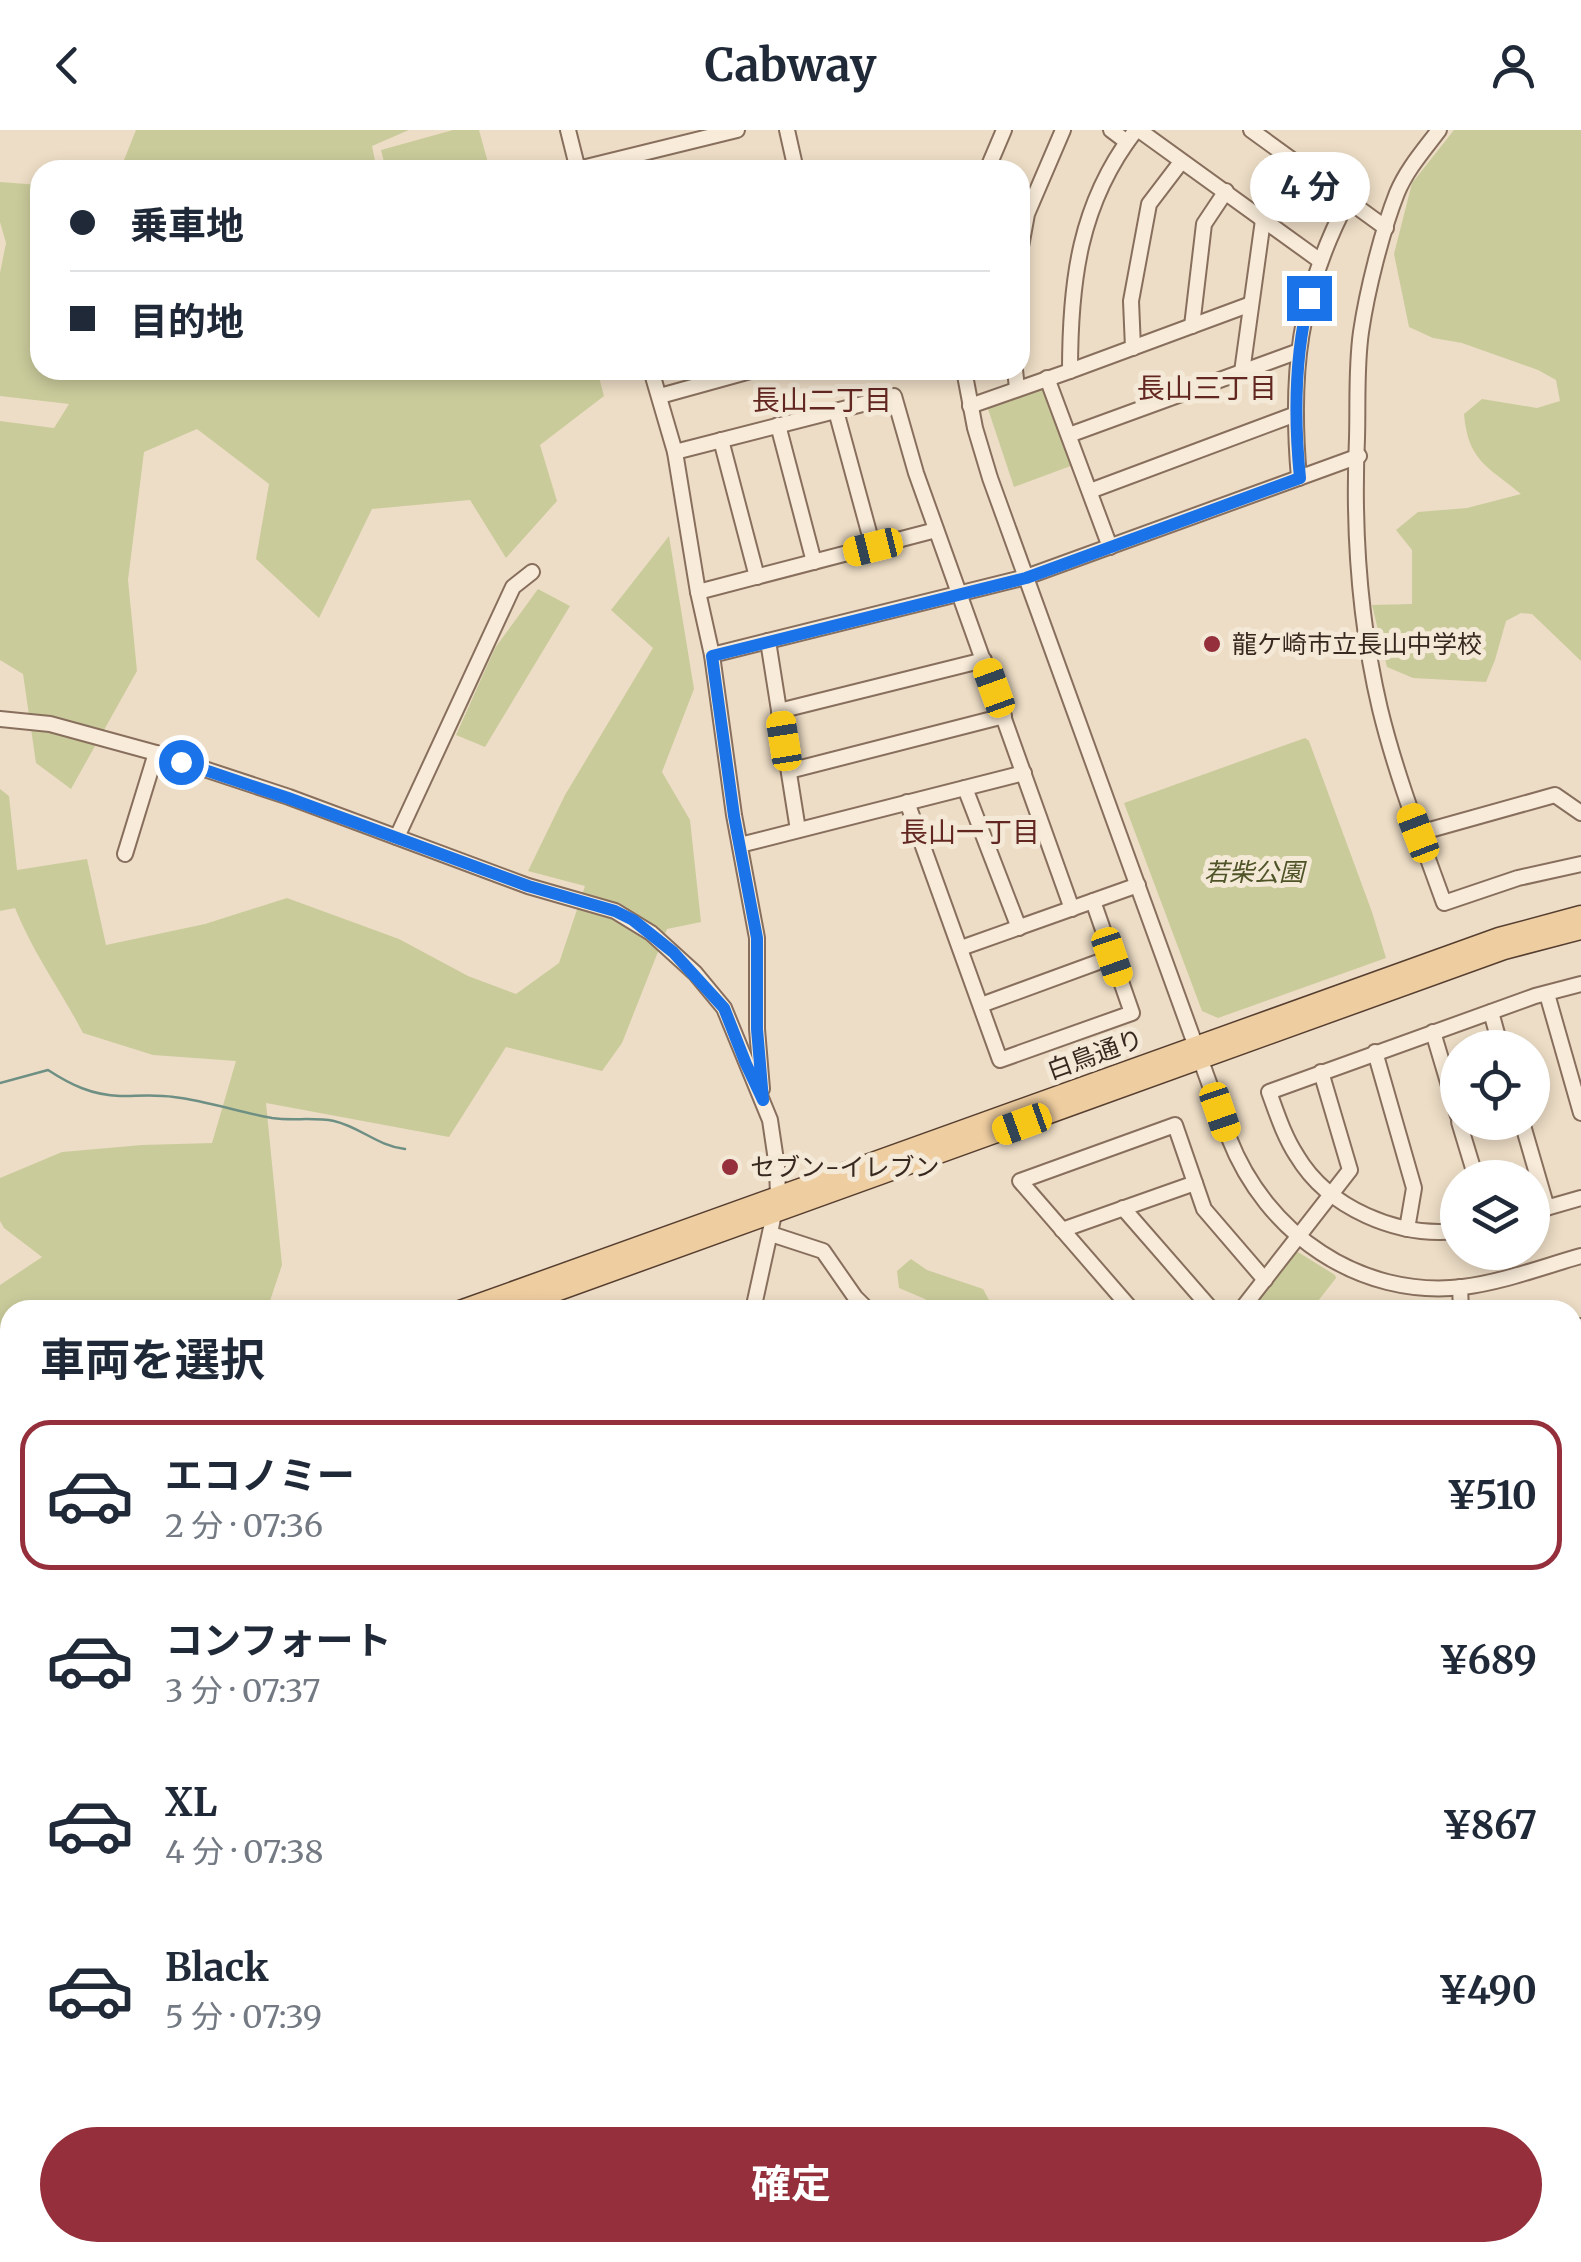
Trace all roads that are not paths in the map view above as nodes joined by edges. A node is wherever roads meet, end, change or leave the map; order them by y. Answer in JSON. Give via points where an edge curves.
{"nodes":[{"id":1,"x":568,"y":130,"type":"edge"},
{"id":2,"x":737,"y":130,"type":"edge"},
{"id":3,"x":787,"y":130,"type":"edge"},
{"id":4,"x":1004,"y":130,"type":"edge"},
{"id":5,"x":1063,"y":130,"type":"edge"},
{"id":6,"x":1111,"y":130,"type":"edge"},
{"id":7,"x":1250,"y":130,"type":"edge"},
{"id":8,"x":1439,"y":130,"type":"edge"},
{"id":9,"x":1134,"y":134,"type":"edge"},
{"id":10,"x":576,"y":160,"type":"edge"},
{"id":11,"x":615,"y":160,"type":"edge"},
{"id":12,"x":794,"y":160,"type":"edge"},
{"id":13,"x":991,"y":160,"type":"edge"},
{"id":14,"x":1181,"y":162,"type":"junction"},
{"id":15,"x":1226,"y":192,"type":"junction"},
{"id":16,"x":1348,"y":200,"type":"junction"},
{"id":17,"x":1030,"y":207,"type":"edge"},
{"id":18,"x":1264,"y":220,"type":"junction"},
{"id":19,"x":1386,"y":228,"type":"junction"},
{"id":20,"x":1319,"y":260,"type":"junction"},
{"id":21,"x":1251,"y":304,"type":"junction"},
{"id":22,"x":1192,"y":326,"type":"junction"},
{"id":23,"x":1133,"y":348,"type":"junction"},
{"id":24,"x":1299,"y":351,"type":"junction"},
{"id":25,"x":1070,"y":372,"type":"junction"},
{"id":26,"x":1242,"y":372,"type":"junction"},
{"id":27,"x":1048,"y":378,"type":"junction"},
{"id":28,"x":654,"y":380,"type":"edge"},
{"id":29,"x":718,"y":380,"type":"edge"},
{"id":30,"x":966,"y":380,"type":"edge"},
{"id":31,"x":1017,"y":380,"type":"edge"},
{"id":32,"x":1018,"y":388,"type":"junction"},
{"id":33,"x":660,"y":396,"type":"junction"},
{"id":34,"x":970,"y":406,"type":"junction"},
{"id":35,"x":836,"y":411,"type":"junction"},
{"id":36,"x":1296,"y":414,"type":"junction"},
{"id":37,"x":778,"y":426,"type":"junction"},
{"id":38,"x":1068,"y":435,"type":"junction"},
{"id":39,"x":721,"y":440,"type":"junction"},
{"id":40,"x":675,"y":452,"type":"junction"},
{"id":41,"x":1357,"y":457,"type":"junction"},
{"id":42,"x":1300,"y":478,"type":"junction"},
{"id":43,"x":1090,"y":490,"type":"junction"},
{"id":44,"x":936,"y":530,"type":"junction"},
{"id":45,"x":873,"y":547,"type":"junction"},
{"id":46,"x":1110,"y":547,"type":"junction"},
{"id":47,"x":814,"y":562,"type":"junction"},
{"id":48,"x":532,"y":572,"type":"dead end"},
{"id":49,"x":757,"y":577,"type":"junction"},
{"id":50,"x":1026,"y":578,"type":"junction"},
{"id":51,"x":698,"y":592,"type":"junction"},
{"id":52,"x":961,"y":595,"type":"junction"},
{"id":53,"x":768,"y":641,"type":"junction"},
{"id":54,"x":712,"y":656,"type":"junction"},
{"id":55,"x":984,"y":660,"type":"junction"},
{"id":56,"x":779,"y":711,"type":"junction"},
{"id":57,"x":1004,"y":716,"type":"junction"},
{"id":58,"x":0,"y":719,"type":"edge"},
{"id":59,"x":156,"y":753,"type":"junction"},
{"id":60,"x":788,"y":771,"type":"junction"},
{"id":61,"x":1024,"y":773,"type":"junction"},
{"id":62,"x":965,"y":788,"type":"junction"},
{"id":63,"x":908,"y":802,"type":"junction"},
{"id":64,"x":1581,"y":812,"type":"edge"},
{"id":65,"x":798,"y":830,"type":"junction"},
{"id":66,"x":1418,"y":833,"type":"junction"},
{"id":67,"x":397,"y":836,"type":"junction"},
{"id":68,"x":740,"y":845,"type":"junction"},
{"id":69,"x":126,"y":854,"type":"dead end"},
{"id":70,"x":1581,"y":864,"type":"edge"},
{"id":71,"x":1138,"y":885,"type":"junction"},
{"id":72,"x":1093,"y":901,"type":"junction"},
{"id":73,"x":1072,"y":908,"type":"junction"},
{"id":74,"x":1581,"y":915,"type":"edge"},
{"id":75,"x":1018,"y":928,"type":"junction"},
{"id":76,"x":1581,"y":930,"type":"edge"},
{"id":77,"x":961,"y":948,"type":"junction"},
{"id":78,"x":1112,"y":957,"type":"junction"},
{"id":79,"x":1581,"y":984,"type":"edge"},
{"id":80,"x":1546,"y":994,"type":"junction"},
{"id":81,"x":981,"y":1005,"type":"junction"},
{"id":82,"x":1491,"y":1012,"type":"junction"},
{"id":83,"x":1496,"y":1030,"type":"edge"},
{"id":84,"x":1432,"y":1032,"type":"junction"},
{"id":85,"x":1199,"y":1052,"type":"junction"},
{"id":86,"x":1374,"y":1052,"type":"junction"},
{"id":87,"x":1440,"y":1059,"type":"edge"},
{"id":88,"x":1321,"y":1072,"type":"junction"},
{"id":89,"x":763,"y":1100,"type":"junction"},
{"id":90,"x":1581,"y":1113,"type":"edge"},
{"id":91,"x":1195,"y":1183,"type":"junction"},
{"id":92,"x":1331,"y":1195,"type":"junction"},
{"id":93,"x":1581,"y":1198,"type":"edge"},
{"id":94,"x":776,"y":1205,"type":"junction"},
{"id":95,"x":1550,"y":1207,"type":"edge"},
{"id":96,"x":1123,"y":1208,"type":"junction"},
{"id":97,"x":1407,"y":1229,"type":"junction"},
{"id":98,"x":1062,"y":1230,"type":"junction"},
{"id":99,"x":1440,"y":1232,"type":"edge"},
{"id":100,"x":771,"y":1234,"type":"junction"},
{"id":101,"x":1298,"y":1237,"type":"junction"},
{"id":102,"x":1581,"y":1256,"type":"edge"},
{"id":103,"x":1264,"y":1280,"type":"junction"},
{"id":104,"x":1460,"y":1287,"type":"junction"},
{"id":105,"x":490,"y":1300,"type":"edge"},
{"id":106,"x":532,"y":1300,"type":"edge"},
{"id":107,"x":755,"y":1300,"type":"edge"},
{"id":108,"x":858,"y":1300,"type":"edge"},
{"id":109,"x":1123,"y":1300,"type":"edge"},
{"id":110,"x":1203,"y":1300,"type":"edge"},
{"id":111,"x":1249,"y":1300,"type":"edge"},
{"id":112,"x":1461,"y":1300,"type":"edge"}],
"edges":[{"from":1,"to":10,"type":"street"},
{"from":2,"to":11,"type":"street"},
{"from":3,"to":12,"type":"street"},
{"from":4,"to":13,"type":"street"},
{"from":5,"to":17,"type":"street"},
{"from":6,"to":9,"type":"street"},
{"from":7,"to":16,"type":"street"},
{"from":8,"to":19,"type":"street","via":[[1406,176]]},
{"from":9,"to":14,"type":"street"},
{"from":9,"to":25,"type":"street","via":[[1106,173],[1077,260]]},
{"from":14,"to":15,"type":"street"},
{"from":14,"to":23,"type":"street","via":[[1149,204],[1131,301]]},
{"from":15,"to":18,"type":"street"},
{"from":15,"to":22,"type":"street","via":[[1204,224]]},
{"from":16,"to":19,"type":"street"},
{"from":16,"to":20,"type":"street"},
{"from":18,"to":20,"type":"street"},
{"from":18,"to":21,"type":"street"},
{"from":19,"to":41,"type":"street","via":[[1361,332]]},
{"from":20,"to":24,"type":"street"},
{"from":21,"to":22,"type":"street"},
{"from":21,"to":26,"type":"street"},
{"from":22,"to":23,"type":"street"},
{"from":23,"to":25,"type":"street"},
{"from":24,"to":26,"type":"street"},
{"from":24,"to":36,"type":"street"},
{"from":25,"to":27,"type":"street"},
{"from":26,"to":38,"type":"street"},
{"from":27,"to":32,"type":"street"},
{"from":27,"to":38,"type":"street"},
{"from":28,"to":33,"type":"street"},
{"from":29,"to":33,"type":"street"},
{"from":30,"to":34,"type":"street"},
{"from":31,"to":32,"type":"street"},
{"from":32,"to":34,"type":"street"},
{"from":33,"to":40,"type":"street"},
{"from":34,"to":50,"type":"street"},
{"from":35,"to":37,"type":"street"},
{"from":35,"to":44,"type":"street","via":[[894,396]]},
{"from":35,"to":45,"type":"street"},
{"from":36,"to":42,"type":"street"},
{"from":36,"to":43,"type":"street"},
{"from":37,"to":39,"type":"street"},
{"from":37,"to":47,"type":"street"},
{"from":38,"to":43,"type":"street"},
{"from":39,"to":40,"type":"street"},
{"from":39,"to":49,"type":"street"},
{"from":40,"to":51,"type":"street"},
{"from":41,"to":42,"type":"street"},
{"from":41,"to":66,"type":"street","via":[[1356,548],[1365,631],[1380,709]]},
{"from":42,"to":46,"type":"street"},
{"from":43,"to":46,"type":"street"},
{"from":44,"to":45,"type":"street"},
{"from":44,"to":52,"type":"street"},
{"from":45,"to":47,"type":"street"},
{"from":46,"to":50,"type":"street"},
{"from":47,"to":49,"type":"street"},
{"from":48,"to":67,"type":"street","via":[[513,587]]},
{"from":49,"to":51,"type":"street"},
{"from":50,"to":52,"type":"street"},
{"from":50,"to":71,"type":"street"},
{"from":51,"to":54,"type":"street"},
{"from":52,"to":53,"type":"street"},
{"from":52,"to":55,"type":"street"},
{"from":53,"to":54,"type":"street"},
{"from":53,"to":56,"type":"street"},
{"from":54,"to":68,"type":"street"},
{"from":55,"to":56,"type":"street"},
{"from":55,"to":57,"type":"street"},
{"from":56,"to":60,"type":"street"},
{"from":57,"to":60,"type":"street"},
{"from":57,"to":61,"type":"street"},
{"from":58,"to":59,"type":"street","via":[[50,724]]},
{"from":59,"to":67,"type":"street"},
{"from":59,"to":69,"type":"street"},
{"from":60,"to":65,"type":"street"},
{"from":61,"to":62,"type":"street"},
{"from":61,"to":73,"type":"street"},
{"from":62,"to":63,"type":"street"},
{"from":62,"to":75,"type":"street"},
{"from":63,"to":65,"type":"street"},
{"from":63,"to":77,"type":"street"},
{"from":64,"to":66,"type":"street","via":[[1555,795]]},
{"from":65,"to":68,"type":"street"},
{"from":66,"to":70,"type":"street","via":[[1444,903]]},
{"from":67,"to":89,"type":"street","via":[[615,911],[651,933],[724,1008]]},
{"from":68,"to":89,"type":"street","via":[[757,938]]},
{"from":71,"to":72,"type":"street"},
{"from":71,"to":85,"type":"street"},
{"from":72,"to":73,"type":"street"},
{"from":72,"to":78,"type":"street"},
{"from":73,"to":75,"type":"street"},
{"from":74,"to":85,"type":"main road","name":"白鳥通り","via":[[1499,937]]},
{"from":75,"to":77,"type":"street"},
{"from":76,"to":85,"type":"main road","name":"白鳥通り"},
{"from":77,"to":81,"type":"street"},
{"from":78,"to":81,"type":"street"},
{"from":78,"to":81,"type":"street","via":[[1132,1013],[1000,1060]]},
{"from":79,"to":80,"type":"street"},
{"from":80,"to":82,"type":"street"},
{"from":80,"to":90,"type":"street"},
{"from":82,"to":83,"type":"street"},
{"from":82,"to":84,"type":"street"},
{"from":84,"to":86,"type":"street"},
{"from":84,"to":87,"type":"street"},
{"from":85,"to":94,"type":"main road","name":"白鳥通り"},
{"from":85,"to":101,"type":"street","via":[[1242,1169]]},
{"from":86,"to":88,"type":"street"},
{"from":86,"to":97,"type":"street","via":[[1414,1188]]},
{"from":88,"to":92,"type":"street","via":[[1350,1170]]},
{"from":88,"to":92,"type":"street","via":[[1269,1092],[1296,1155]]},
{"from":89,"to":94,"type":"street","via":[[777,1167]]},
{"from":91,"to":96,"type":"street"},
{"from":91,"to":98,"type":"street","via":[[1175,1125],[1020,1181]]},
{"from":91,"to":103,"type":"street","via":[[1204,1209]]},
{"from":92,"to":97,"type":"street"},
{"from":92,"to":101,"type":"street"},
{"from":93,"to":95,"type":"street"},
{"from":94,"to":100,"type":"street"},
{"from":94,"to":105,"type":"main road","name":"白鳥通り"},
{"from":94,"to":106,"type":"main road","name":"白鳥通り"},
{"from":96,"to":98,"type":"street"},
{"from":96,"to":110,"type":"street"},
{"from":97,"to":99,"type":"street"},
{"from":98,"to":109,"type":"street"},
{"from":100,"to":107,"type":"street"},
{"from":100,"to":108,"type":"street","via":[[823,1251]]},
{"from":101,"to":103,"type":"street"},
{"from":101,"to":104,"type":"street","via":[[1372,1278]]},
{"from":102,"to":104,"type":"street"},
{"from":103,"to":111,"type":"street"},
{"from":104,"to":112,"type":"street"}]}
